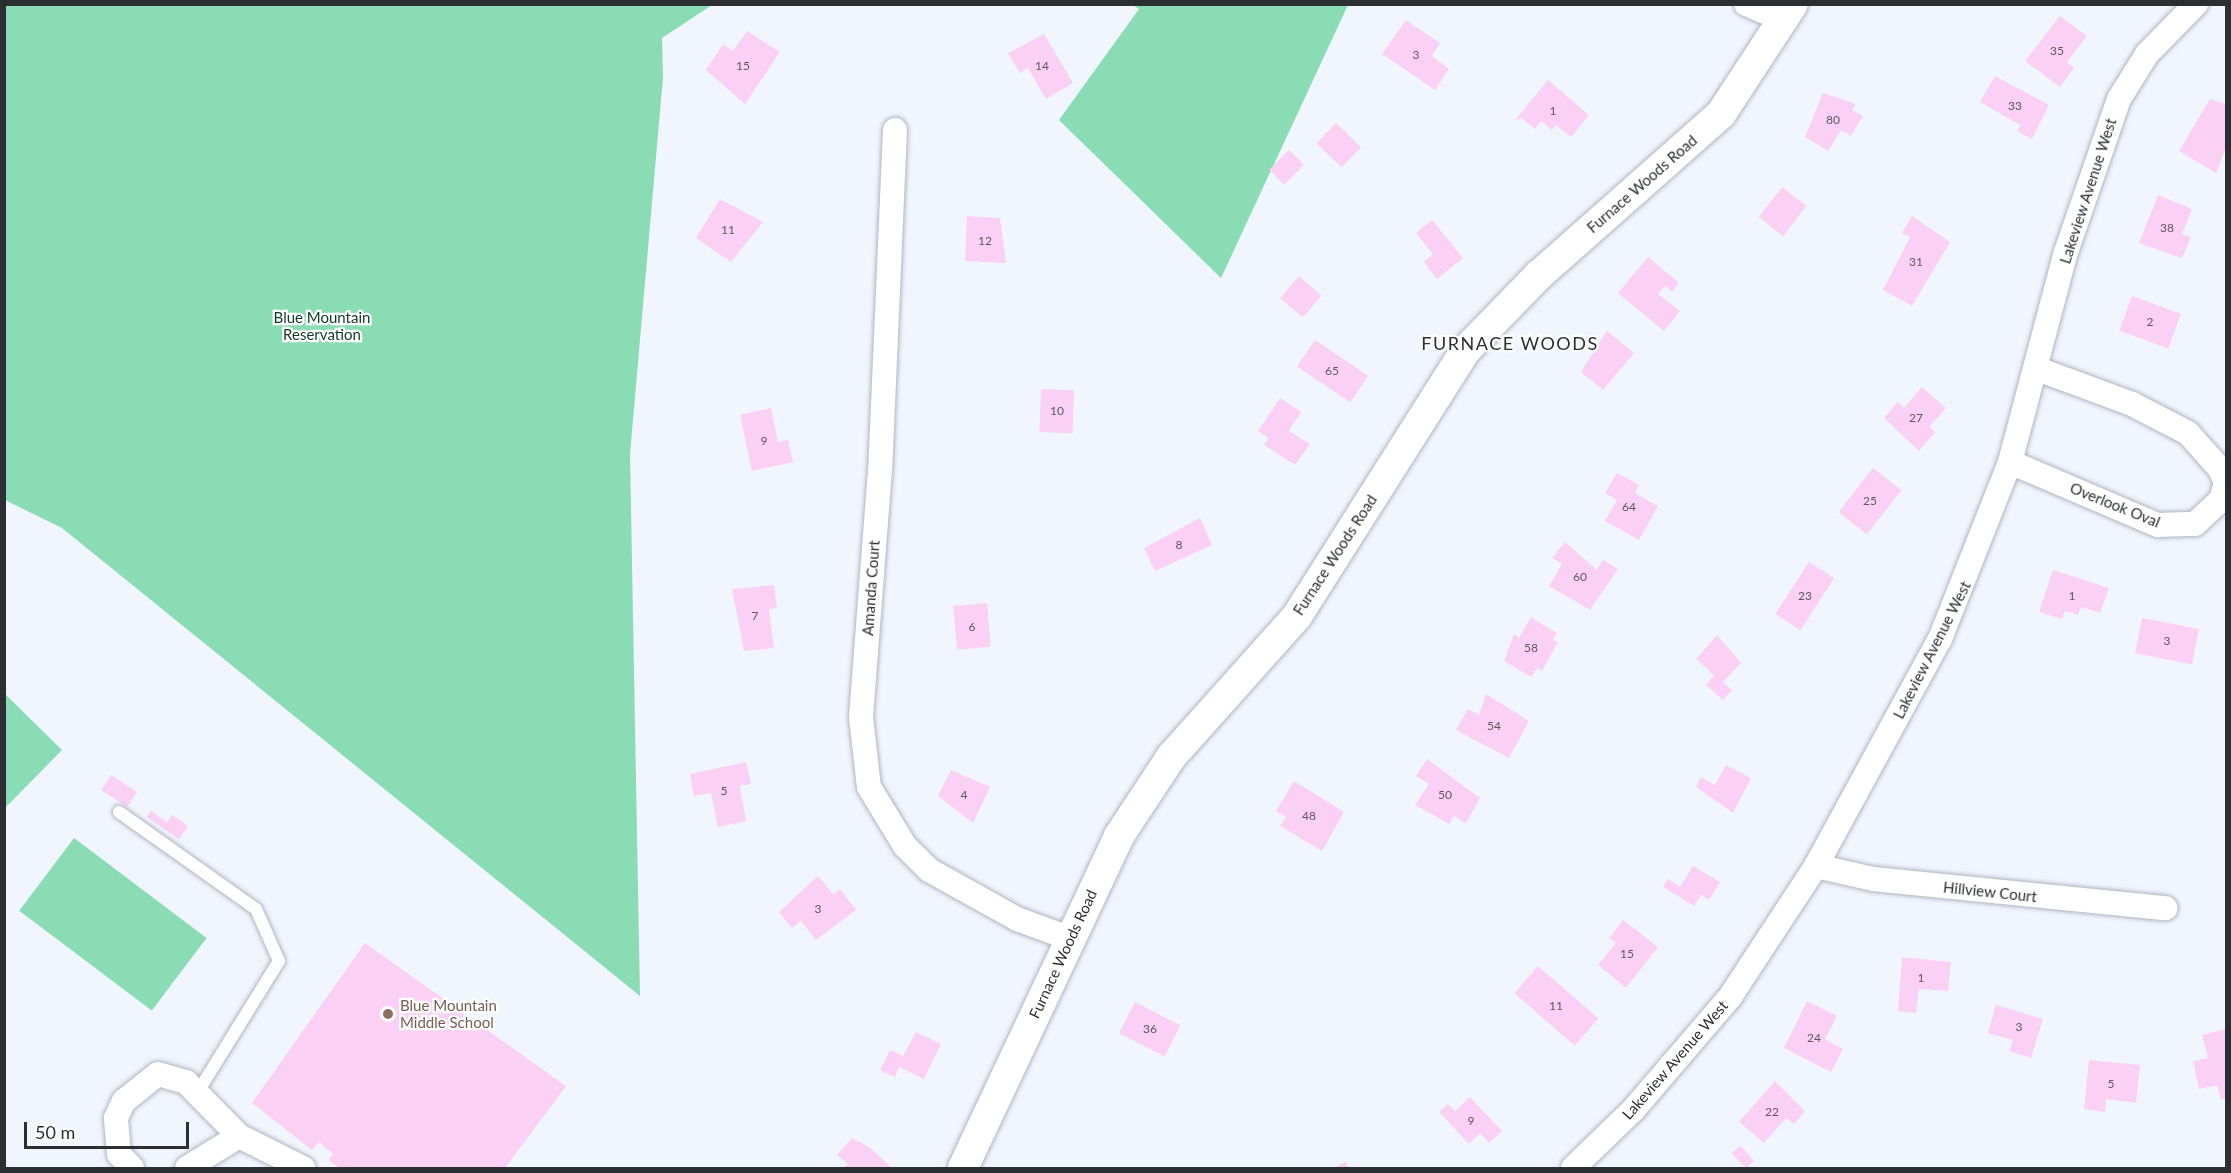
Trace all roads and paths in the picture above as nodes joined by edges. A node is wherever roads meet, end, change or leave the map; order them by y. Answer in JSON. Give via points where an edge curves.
{"nodes":[{"id":1,"x":1746,"y":4,"type":"edge"},
{"id":2,"x":2196,"y":4,"type":"edge"},
{"id":3,"x":1790,"y":13,"type":"edge"},
{"id":4,"x":895,"y":130,"type":"dead end"},
{"id":5,"x":2038,"y":369,"type":"junction"},
{"id":6,"x":2010,"y":462,"type":"junction"},
{"id":7,"x":119,"y":812,"type":"dead end"},
{"id":8,"x":1816,"y":866,"type":"junction"},
{"id":9,"x":2166,"y":908,"type":"dead end"},
{"id":10,"x":1069,"y":938,"type":"junction"},
{"id":11,"x":197,"y":1093,"type":"junction"},
{"id":12,"x":239,"y":1136,"type":"junction"},
{"id":13,"x":132,"y":1168,"type":"edge"},
{"id":14,"x":187,"y":1168,"type":"edge"},
{"id":15,"x":303,"y":1168,"type":"edge"},
{"id":16,"x":963,"y":1168,"type":"edge"},
{"id":17,"x":1573,"y":1168,"type":"edge"}],
"edges":[{"from":1,"to":3,"type":"street"},
{"from":2,"to":5,"type":"street","name":"Lakeview Avenue West","via":[[2147,54],[2118,99],[2066,252]]},
{"from":3,"to":10,"type":"street","name":"Furnace Woods Road","via":[[1722,114],[1539,275],[1466,350],[1297,616],[1171,757],[1119,836]]},
{"from":4,"to":10,"type":"street","name":"Amanda Court","via":[[880,470],[861,717],[869,787],[905,846],[929,870],[1017,919]]},
{"from":5,"to":6,"type":"street","name":"Lakeview Avenue West"},
{"from":5,"to":6,"type":"street","name":"Overlook Oval","via":[[2132,404],[2188,433],[2220,469],[2226,483],[2221,500],[2195,524],[2158,525]]},
{"from":6,"to":8,"type":"street","name":"Lakeview Avenue West","via":[[1940,639]]},
{"from":7,"to":11,"type":"lane","via":[[256,909],[279,961]]},
{"from":8,"to":9,"type":"street","name":"Hillview Court","via":[[1884,880]]},
{"from":8,"to":17,"type":"street","name":"Lakeview Avenue West","via":[[1730,997],[1634,1109]]},
{"from":10,"to":16,"type":"street","name":"Furnace Woods Road"},
{"from":11,"to":12,"type":"street"},
{"from":11,"to":13,"type":"street","via":[[174,1075],[158,1074],[124,1101],[114,1135]]},
{"from":12,"to":14,"type":"street"},
{"from":12,"to":15,"type":"street"}]}
